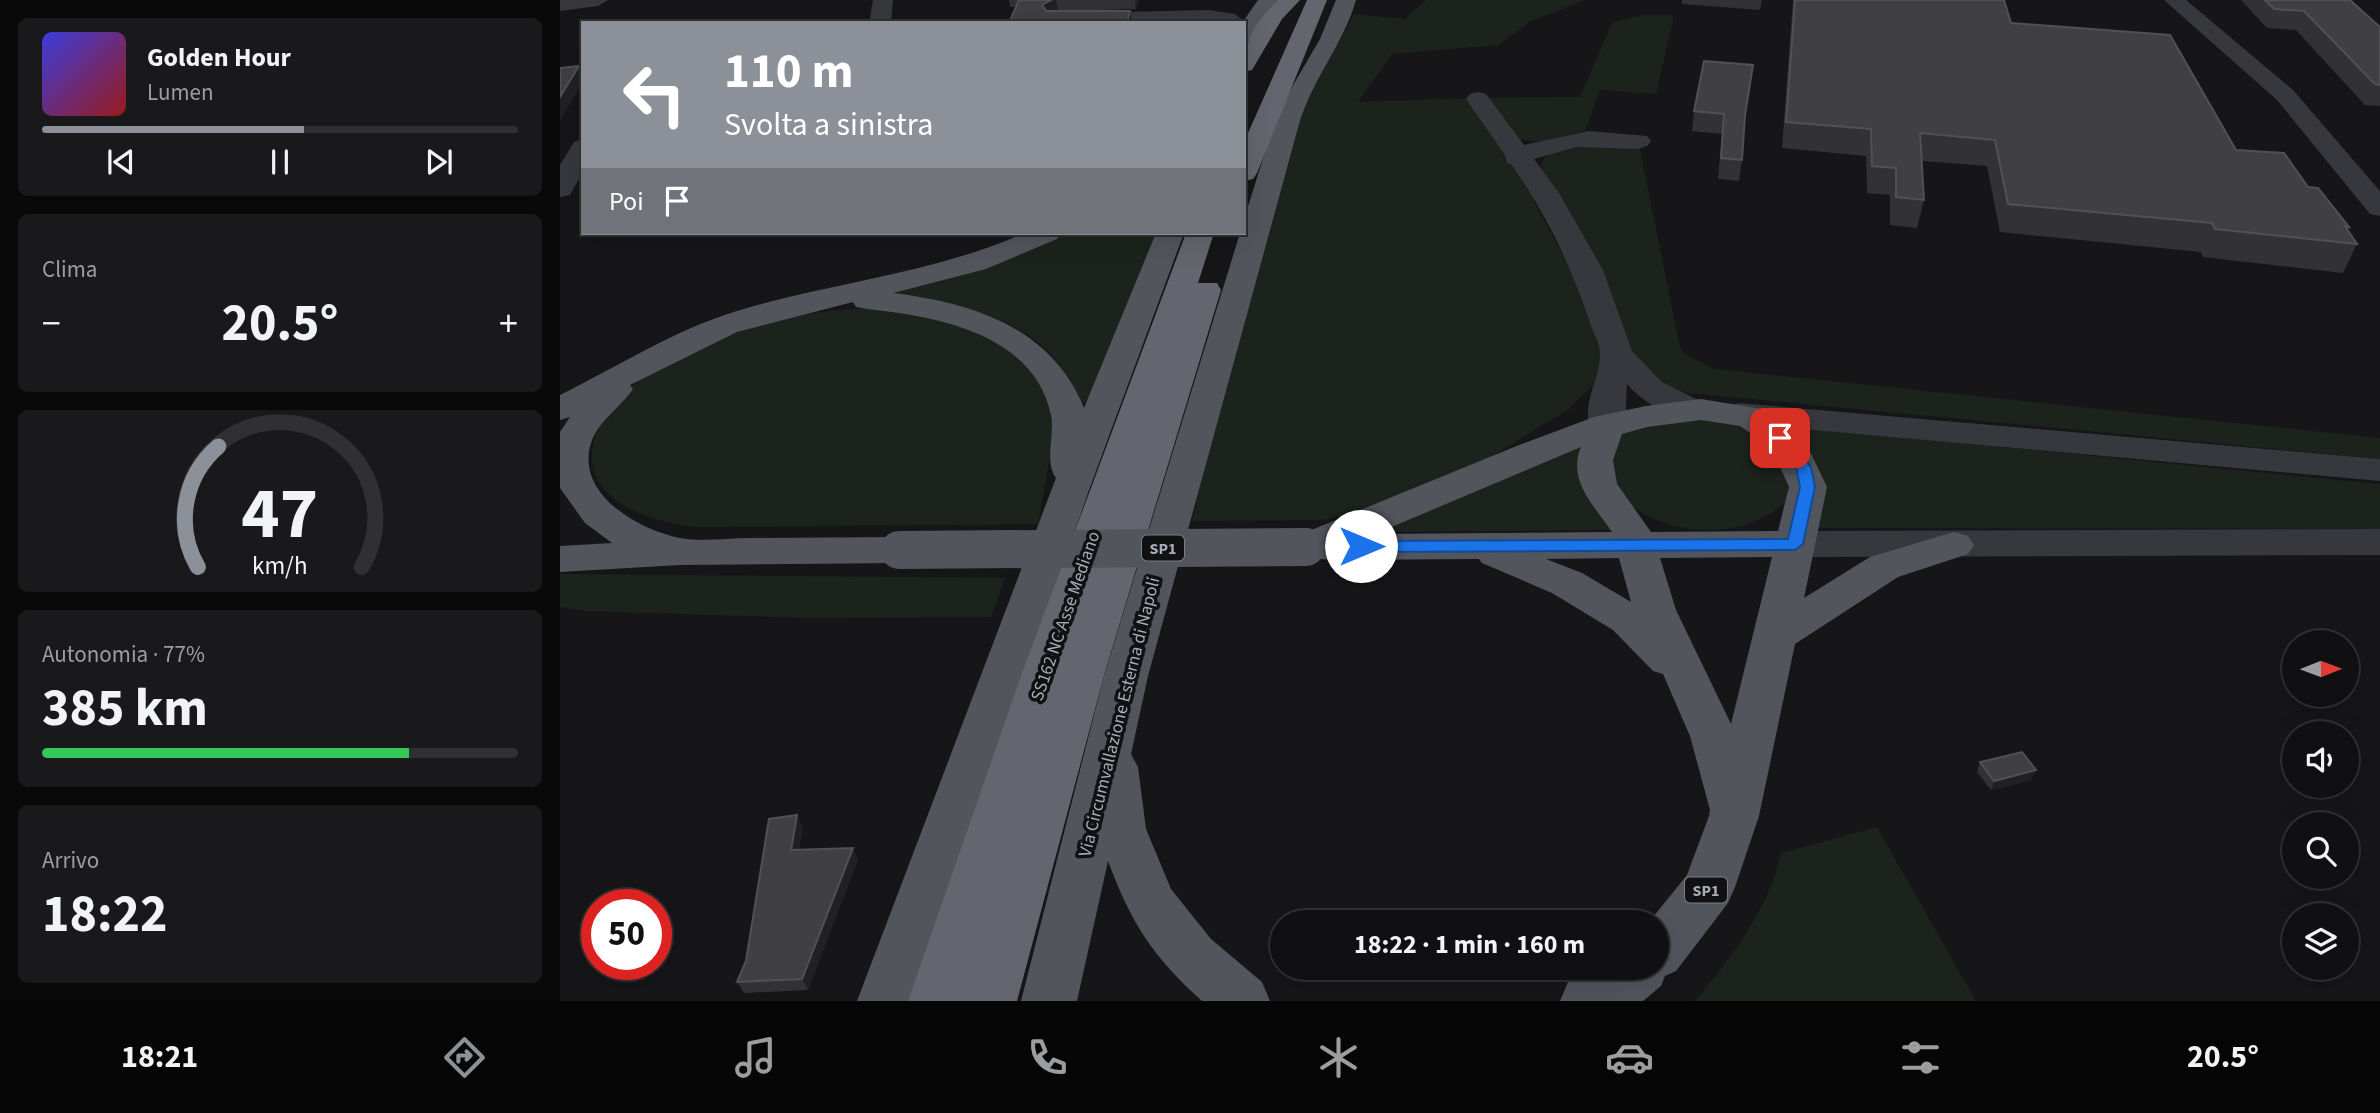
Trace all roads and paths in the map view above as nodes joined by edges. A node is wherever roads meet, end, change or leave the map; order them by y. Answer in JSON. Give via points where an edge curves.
{"nodes":[{"id":1,"x":598,"y":0,"type":"edge"},
{"id":2,"x":883,"y":0,"type":"edge"},
{"id":3,"x":1251,"y":0,"type":"edge"},
{"id":4,"x":1268,"y":0,"type":"edge"},
{"id":5,"x":1290,"y":0,"type":"edge"},
{"id":6,"x":1298,"y":0,"type":"edge"},
{"id":7,"x":1317,"y":0,"type":"edge"},
{"id":8,"x":1329,"y":0,"type":"edge"},
{"id":9,"x":1346,"y":0,"type":"edge"},
{"id":10,"x":2174,"y":0,"type":"edge"},
{"id":11,"x":2196,"y":0,"type":"edge"},
{"id":12,"x":560,"y":5,"type":"edge"},
{"id":13,"x":1091,"y":18,"type":"junction"},
{"id":14,"x":1058,"y":20,"type":"edge"},
{"id":15,"x":880,"y":21,"type":"edge"},
{"id":16,"x":1232,"y":21,"type":"edge"},
{"id":17,"x":1236,"y":21,"type":"edge"},
{"id":18,"x":1246,"y":32,"type":"edge"},
{"id":19,"x":1246,"y":62,"type":"edge"},
{"id":20,"x":1478,"y":99,"type":"dead end"},
{"id":21,"x":1295,"y":100,"type":"junction"},
{"id":22,"x":1246,"y":116,"type":"edge"},
{"id":23,"x":1638,"y":141,"type":"dead end"},
{"id":24,"x":581,"y":151,"type":"edge"},
{"id":25,"x":1516,"y":157,"type":"junction"},
{"id":26,"x":1246,"y":168,"type":"edge"},
{"id":27,"x":2380,"y":173,"type":"edge"},
{"id":28,"x":560,"y":189,"type":"edge"},
{"id":29,"x":2380,"y":208,"type":"edge"},
{"id":30,"x":1041,"y":235,"type":"edge"},
{"id":31,"x":1169,"y":235,"type":"edge"},
{"id":32,"x":1199,"y":235,"type":"edge"},
{"id":33,"x":1224,"y":235,"type":"edge"},
{"id":34,"x":837,"y":298,"type":"junction"},
{"id":35,"x":1616,"y":354,"type":"junction"},
{"id":36,"x":628,"y":375,"type":"junction"},
{"id":37,"x":560,"y":409,"type":"edge"},
{"id":38,"x":1692,"y":410,"type":"junction"},
{"id":39,"x":1739,"y":414,"type":"junction"},
{"id":40,"x":1607,"y":425,"type":"junction"},
{"id":41,"x":566,"y":450,"type":"edge"},
{"id":42,"x":2380,"y":470,"type":"edge"},
{"id":43,"x":1070,"y":490,"type":"junction"},
{"id":44,"x":2380,"y":542,"type":"edge"},
{"id":45,"x":1795,"y":544,"type":"junction"},
{"id":46,"x":1634,"y":545,"type":"junction"},
{"id":47,"x":1954,"y":545,"type":"junction"},
{"id":48,"x":1471,"y":546,"type":"junction"},
{"id":49,"x":1306,"y":547,"type":"junction"},
{"id":50,"x":680,"y":552,"type":"junction"},
{"id":51,"x":560,"y":559,"type":"edge"},
{"id":52,"x":1773,"y":638,"type":"junction"},
{"id":53,"x":1688,"y":678,"type":"junction"},
{"id":54,"x":1111,"y":741,"type":"junction"},
{"id":55,"x":1734,"y":816,"type":"junction"},
{"id":56,"x":1669,"y":939,"type":"edge"},
{"id":57,"x":1627,"y":980,"type":"edge"},
{"id":58,"x":885,"y":1001,"type":"edge"},
{"id":59,"x":936,"y":1001,"type":"edge"},
{"id":60,"x":989,"y":1001,"type":"edge"},
{"id":61,"x":1049,"y":1001,"type":"edge"},
{"id":62,"x":1242,"y":1001,"type":"edge"},
{"id":63,"x":1588,"y":1001,"type":"edge"}],
"edges":[{"from":1,"to":12,"type":"street"},
{"from":2,"to":15,"type":"street"},
{"from":3,"to":13,"type":"street","via":[[1214,11]]},
{"from":3,"to":17,"type":"street"},
{"from":4,"to":18,"type":"main road"},
{"from":5,"to":19,"type":"highway","via":[[1273,16]]},
{"from":6,"to":22,"type":"highway"},
{"from":7,"to":26,"type":"highway"},
{"from":8,"to":21,"type":"highway","via":[[1321,36]]},
{"from":9,"to":21,"type":"main road","name":"Via Circumvallazione Esterna di Napoli","number":"SP1","via":[[1340,23]]},
{"from":10,"to":29,"type":"street","via":[[2285,95]]},
{"from":11,"to":27,"type":"street","via":[[2293,79]]},
{"from":13,"to":14,"type":"street"},
{"from":13,"to":16,"type":"street","via":[[1208,16]]},
{"from":20,"to":25,"type":"street"},
{"from":21,"to":54,"type":"main road","name":"Via Circumvallazione Esterna di Napoli","number":"SP1","via":[[1126,676]]},
{"from":23,"to":25,"type":"street","via":[[1562,139]]},
{"from":24,"to":28,"type":"street"},
{"from":25,"to":35,"type":"street","via":[[1545,193],[1588,270]]},
{"from":30,"to":34,"type":"main road","via":[[972,263]]},
{"from":31,"to":43,"type":"main road"},
{"from":32,"to":59,"type":"highway","name":"SS162 NC Asse Mediano","via":[[1044,673]]},
{"from":33,"to":60,"type":"highway","name":"SS162 NC Asse Mediano","via":[[1083,671]]},
{"from":34,"to":36,"type":"main road","via":[[710,331]]},
{"from":34,"to":43,"type":"main road","via":[[916,304],[961,314],[1005,333],[1034,355],[1069,415]]},
{"from":35,"to":38,"type":"street","via":[[1650,389]]},
{"from":35,"to":40,"type":"street","via":[[1607,396]]},
{"from":36,"to":37,"type":"main road"},
{"from":36,"to":41,"type":"main road"},
{"from":38,"to":39,"type":"main road"},
{"from":38,"to":40,"type":"main road","via":[[1662,411]]},
{"from":39,"to":42,"type":"street"},
{"from":39,"to":45,"type":"main road","via":[[1768,427],[1792,448],[1804,467],[1808,487]]},
{"from":40,"to":46,"type":"main road","via":[[1598,444],[1594,472],[1598,485],[1626,521]]},
{"from":40,"to":49,"type":"main road","via":[[1538,449]]},
{"from":41,"to":50,"type":"main road","via":[[571,475],[593,508],[633,537]]},
{"from":43,"to":58,"type":"main road"},
{"from":44,"to":47,"type":"street"},
{"from":45,"to":46,"type":"main road"},
{"from":45,"to":47,"type":"street"},
{"from":45,"to":52,"type":"main road"},
{"from":46,"to":48,"type":"main road"},
{"from":46,"to":53,"type":"main road","via":[[1655,610]]},
{"from":47,"to":52,"type":"main road","via":[[1884,567]]},
{"from":48,"to":49,"type":"main road"},
{"from":48,"to":53,"type":"main road","via":[[1567,583],[1628,619]]},
{"from":49,"to":50,"type":"main road","bridge":true},
{"from":50,"to":51,"type":"main road"},
{"from":52,"to":55,"type":"main road"},
{"from":53,"to":55,"type":"main road","via":[[1714,736]]},
{"from":54,"to":61,"type":"main road","name":"Via Circumvallazione Esterna di Napoli","number":"SP1"},
{"from":54,"to":62,"type":"main road","via":[[1121,829],[1150,904],[1192,957]]},
{"from":55,"to":56,"type":"main road","number":"SP1","via":[[1709,887]]},
{"from":57,"to":63,"type":"main road"}]}
